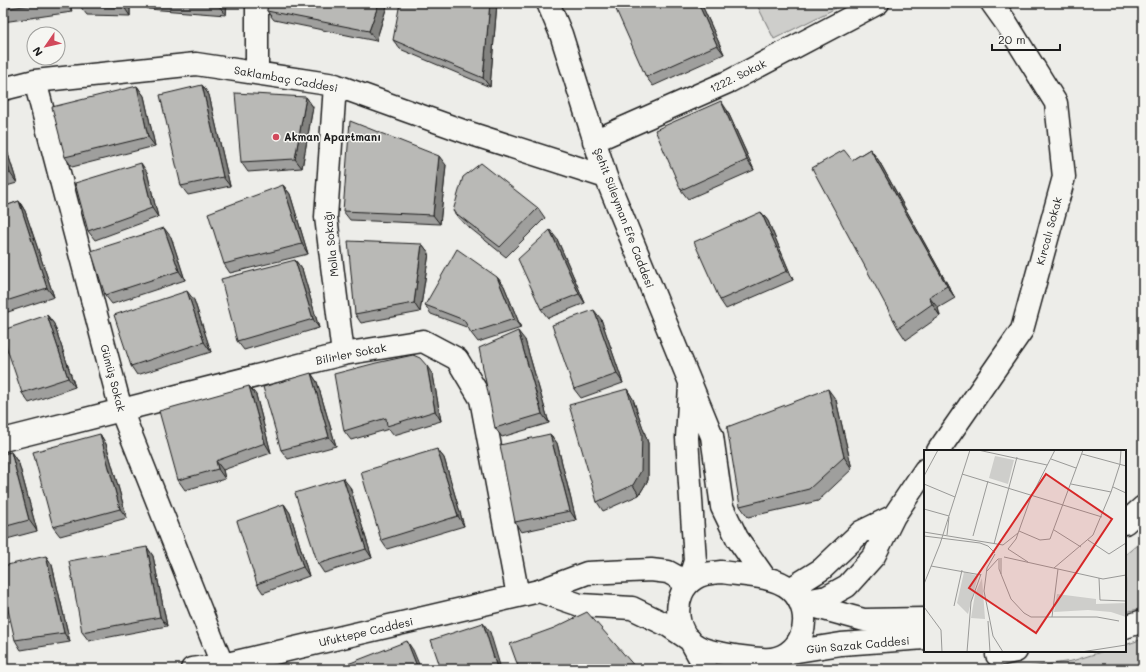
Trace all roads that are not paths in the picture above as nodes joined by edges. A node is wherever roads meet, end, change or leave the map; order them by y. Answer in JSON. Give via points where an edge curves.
{"nodes":[{"id":1,"x":257,"y":3,"type":"edge"},
{"id":2,"x":548,"y":3,"type":"edge"},
{"id":3,"x":878,"y":3,"type":"edge"},
{"id":4,"x":992,"y":3,"type":"edge"},
{"id":5,"x":257,"y":73,"type":"junction"},
{"id":6,"x":35,"y":81,"type":"junction"},
{"id":7,"x":335,"y":85,"type":"junction"},
{"id":8,"x":3,"y":89,"type":"edge"},
{"id":9,"x":594,"y":141,"type":"junction"},
{"id":10,"x":606,"y":177,"type":"junction"},
{"id":11,"x":343,"y":354,"type":"junction"},
{"id":12,"x":690,"y":385,"type":"junction"},
{"id":13,"x":121,"y":410,"type":"junction"},
{"id":14,"x":3,"y":440,"type":"edge"},
{"id":15,"x":939,"y":450,"type":"edge"},
{"id":16,"x":924,"y":471,"type":"edge"},
{"id":17,"x":1143,"y":507,"type":"edge"},
{"id":18,"x":894,"y":516,"type":"junction"},
{"id":19,"x":1126,"y":522,"type":"edge"},
{"id":20,"x":765,"y":578,"type":"junction"},
{"id":21,"x":688,"y":583,"type":"junction"},
{"id":22,"x":539,"y":591,"type":"junction"},
{"id":23,"x":518,"y":596,"type":"junction"},
{"id":24,"x":795,"y":596,"type":"junction"},
{"id":25,"x":924,"y":620,"type":"edge"},
{"id":26,"x":1143,"y":621,"type":"edge"},
{"id":27,"x":1126,"y":627,"type":"edge"},
{"id":28,"x":924,"y":638,"type":"edge"},
{"id":29,"x":690,"y":640,"type":"junction"},
{"id":30,"x":781,"y":660,"type":"edge"},
{"id":31,"x":224,"y":667,"type":"edge"},
{"id":32,"x":192,"y":669,"type":"edge"},
{"id":33,"x":706,"y":669,"type":"edge"}],
"edges":[{"from":1,"to":5,"type":"street"},
{"from":2,"to":9,"type":"street","name":"Şehit Süleyman Efe Caddesi","via":[[561,34]]},
{"from":3,"to":9,"type":"street","name":"1222. Sokak","via":[[730,81]]},
{"from":4,"to":15,"type":"street","name":"Kırcalı Sokak","via":[[1056,103],[1064,177],[1022,330]]},
{"from":5,"to":6,"type":"street","name":"Saklambaç Caddesi","via":[[196,64]]},
{"from":5,"to":7,"type":"street","name":"Saklambaç Caddesi"},
{"from":6,"to":8,"type":"street","name":"Saklambaç Caddesi"},
{"from":6,"to":13,"type":"street","name":"Gümüş Sokak"},
{"from":7,"to":10,"type":"street","name":"Saklambaç Caddesi","via":[[466,132]]},
{"from":7,"to":11,"type":"street","name":"Molla Sokağı","via":[[326,217]]},
{"from":9,"to":10,"type":"street","name":"Şehit Süleyman Efe Caddesi"},
{"from":10,"to":12,"type":"street","name":"Şehit Süleyman Efe Caddesi"},
{"from":11,"to":13,"type":"street","name":"Bilirler Sokak"},
{"from":11,"to":23,"type":"street","name":"Bilirler Sokak","via":[[423,341],[457,359],[481,399]]},
{"from":12,"to":20,"type":"street","name":"Şehit Süleyman Efe Caddesi","via":[[712,436],[722,507],[737,538]]},
{"from":12,"to":21,"type":"street","via":[[687,438],[695,561]]},
{"from":13,"to":14,"type":"street","name":"Bilirler Sokak"},
{"from":13,"to":31,"type":"street","name":"Gümüş Sokak"},
{"from":16,"to":18,"type":"street"},
{"from":17,"to":19,"type":"street"},
{"from":18,"to":24,"type":"street","via":[[861,532]]},
{"from":18,"to":24,"type":"street","via":[[874,556],[847,586],[827,598]]},
{"from":20,"to":21,"type":"street","via":[[720,572],[700,575]]},
{"from":20,"to":24,"type":"street","via":[[784,585]]},
{"from":21,"to":22,"type":"street","name":"Ufuktepe Caddesi","via":[[668,572],[651,570],[587,573]]},
{"from":21,"to":29,"type":"street","via":[[678,604],[681,627]]},
{"from":22,"to":23,"type":"street","name":"Ufuktepe Caddesi"},
{"from":22,"to":29,"type":"street","via":[[580,605],[632,608],[669,626]]},
{"from":23,"to":31,"type":"street","name":"Ufuktepe Caddesi"},
{"from":24,"to":25,"type":"street","name":"Gün Sazak Caddesi","via":[[864,620]]},
{"from":24,"to":30,"type":"street","via":[[803,610],[803,627],[799,642]]},
{"from":26,"to":27,"type":"street"},
{"from":28,"to":30,"type":"street","name":"Gün Sazak Caddesi","via":[[841,644]]},
{"from":29,"to":30,"type":"street","via":[[710,651]]},
{"from":29,"to":33,"type":"street"},
{"from":31,"to":32,"type":"street","name":"Ufuktepe Caddesi"}]}
